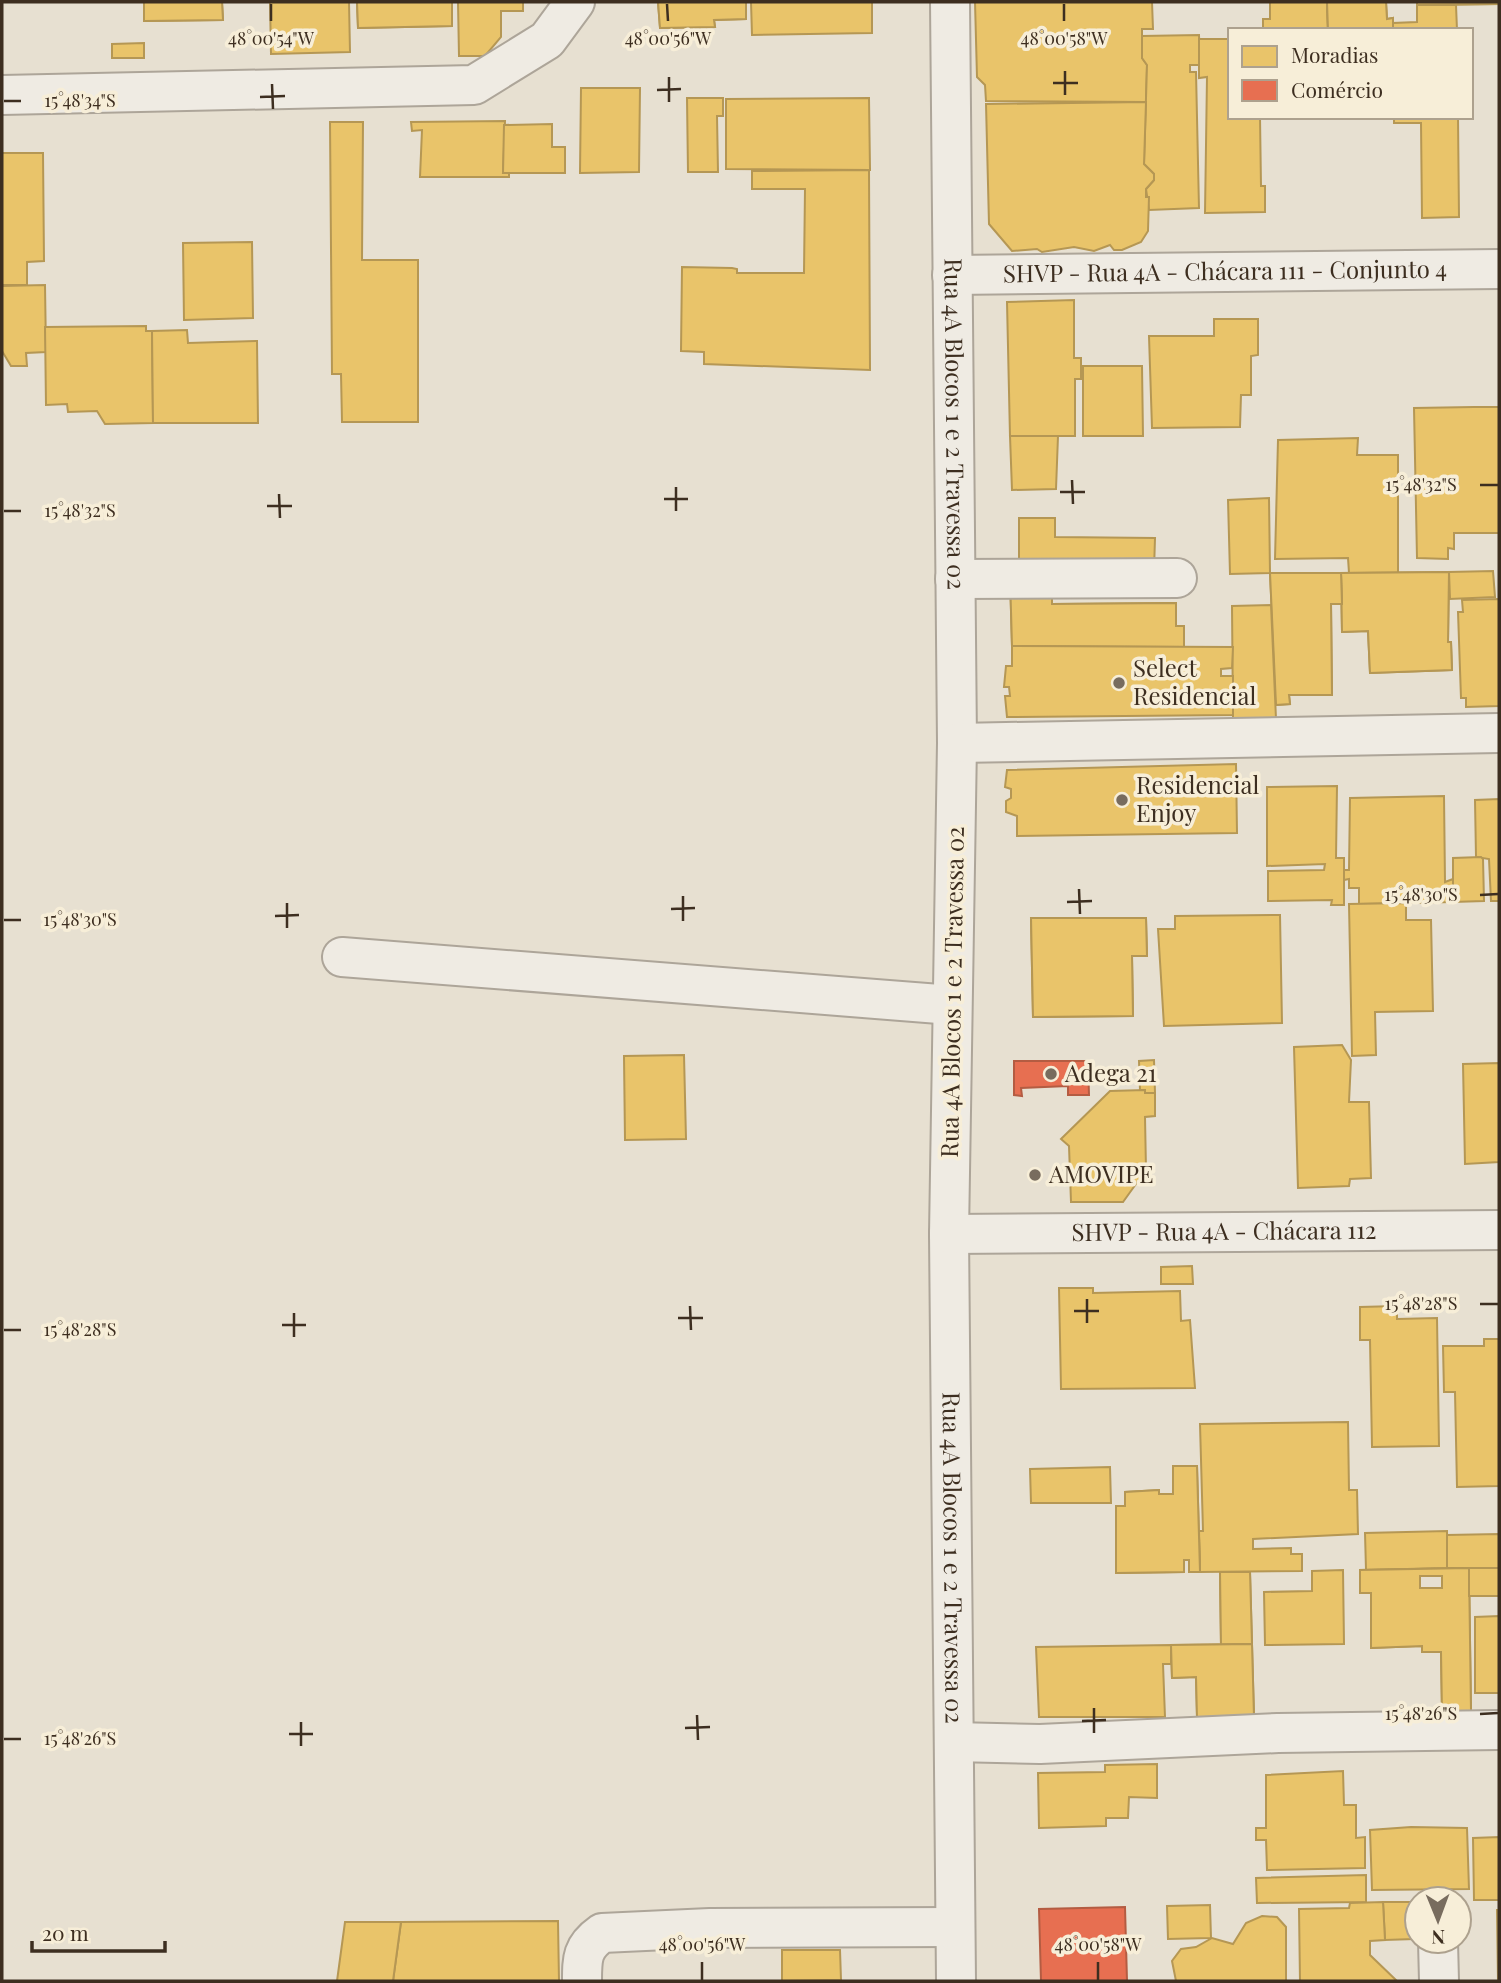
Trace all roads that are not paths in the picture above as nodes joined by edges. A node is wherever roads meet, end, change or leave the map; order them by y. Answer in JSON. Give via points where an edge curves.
{"nodes":[{"id":1,"x":575,"y":2,"type":"edge"},
{"id":2,"x":950,"y":2,"type":"edge"},
{"id":3,"x":2,"y":95,"type":"edge"},
{"id":4,"x":1499,"y":269,"type":"edge"},
{"id":5,"x":952,"y":275,"type":"junction"},
{"id":6,"x":1177,"y":578,"type":"dead end"},
{"id":7,"x":955,"y":579,"type":"junction"},
{"id":8,"x":1499,"y":733,"type":"edge"},
{"id":9,"x":957,"y":743,"type":"junction"},
{"id":10,"x":342,"y":957,"type":"dead end"},
{"id":11,"x":952,"y":1005,"type":"junction"},
{"id":12,"x":1499,"y":1230,"type":"edge"},
{"id":13,"x":949,"y":1234,"type":"junction"},
{"id":14,"x":1499,"y":1730,"type":"edge"},
{"id":15,"x":954,"y":1742,"type":"junction"},
{"id":16,"x":955,"y":1927,"type":"junction"},
{"id":17,"x":1438,"y":1955,"type":"edge"},
{"id":18,"x":582,"y":1981,"type":"edge"},
{"id":19,"x":956,"y":1981,"type":"edge"},
{"id":20,"x":1439,"y":1981,"type":"edge"}],
"edges":[{"from":1,"to":3,"type":"street","via":[[547,40],[474,85]]},
{"from":2,"to":5,"type":"street","name":"Rua 4A Blocos 1 e 2 Travessa 02"},
{"from":4,"to":5,"type":"street","name":"SHVP - Rua 4A - Chácara 111 - Conjunto 4"},
{"from":5,"to":7,"type":"street","name":"Rua 4A Blocos 1 e 2 Travessa 02"},
{"from":6,"to":7,"type":"street"},
{"from":7,"to":9,"type":"street","name":"Rua 4A Blocos 1 e 2 Travessa 02"},
{"from":8,"to":9,"type":"street"},
{"from":9,"to":11,"type":"street","name":"Rua 4A Blocos 1 e 2 Travessa 02"},
{"from":10,"to":11,"type":"street"},
{"from":11,"to":13,"type":"street","name":"Rua 4A Blocos 1 e 2 Travessa 02"},
{"from":12,"to":13,"type":"street","name":"SHVP - Rua 4A - Chácara 112"},
{"from":13,"to":15,"type":"street","name":"Rua 4A Blocos 1 e 2 Travessa 02"},
{"from":14,"to":15,"type":"street","via":[[1278,1733],[1040,1744]]},
{"from":15,"to":16,"type":"street","name":"Rua 4A Blocos 1 e 2 Travessa 02"},
{"from":16,"to":18,"type":"street","via":[[602,1933],[589,1942],[583,1954]]},
{"from":16,"to":19,"type":"street","name":"Rua 4A Blocos 1 e 2 Travessa 02"},
{"from":17,"to":20,"type":"street"}]}
